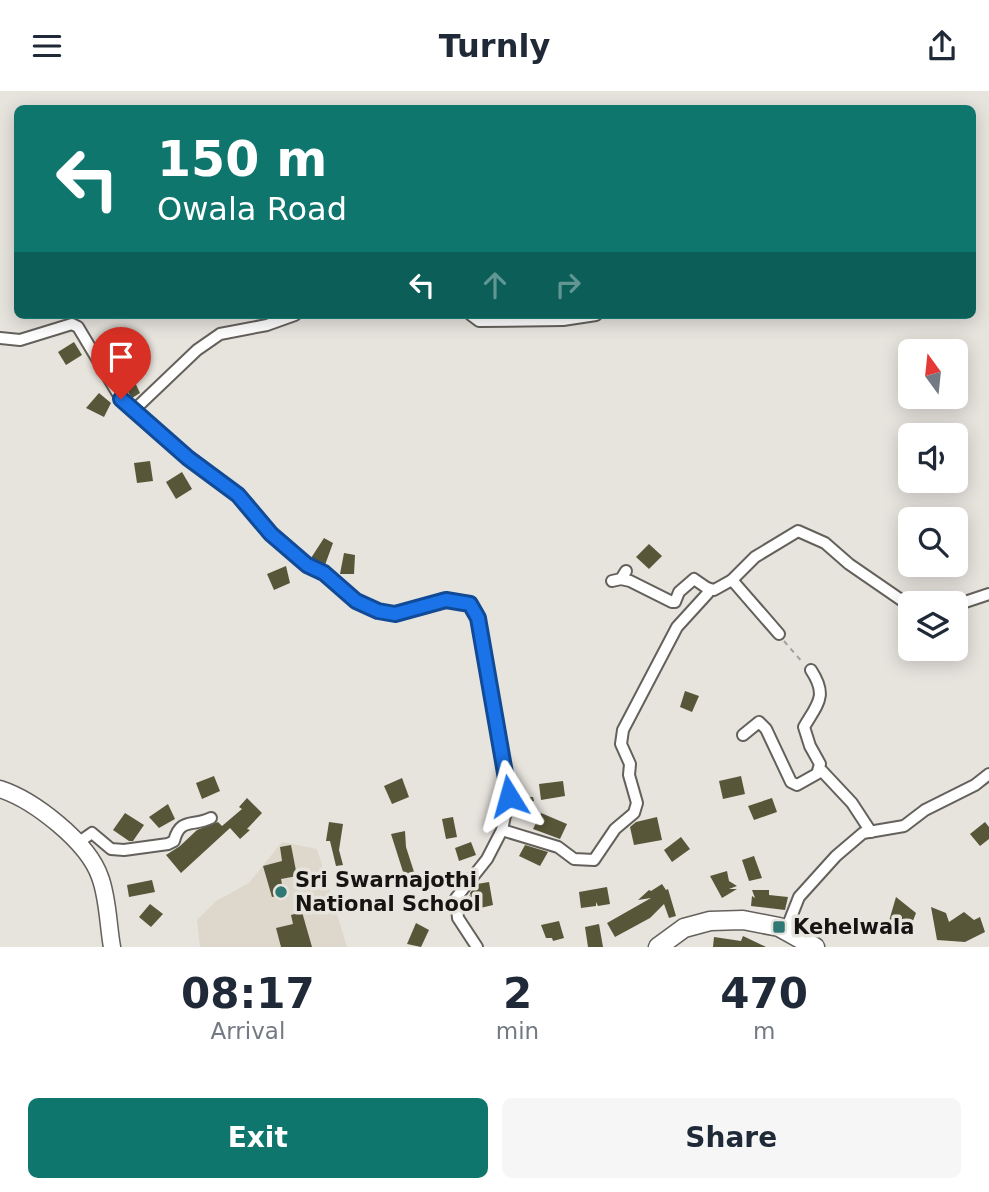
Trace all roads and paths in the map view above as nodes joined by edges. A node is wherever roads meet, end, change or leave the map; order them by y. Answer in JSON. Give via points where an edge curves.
{"nodes":[{"id":1,"x":284,"y":319,"type":"edge"},
{"id":2,"x":476,"y":319,"type":"edge"},
{"id":3,"x":570,"y":319,"type":"edge"},
{"id":4,"x":0,"y":338,"type":"edge"},
{"id":5,"x":133,"y":411,"type":"junction"},
{"id":6,"x":619,"y":577,"type":"dead end"},
{"id":7,"x":732,"y":580,"type":"junction"},
{"id":8,"x":708,"y":588,"type":"junction"},
{"id":9,"x":989,"y":594,"type":"edge"},
{"id":10,"x":898,"y":598,"type":"edge"},
{"id":11,"x":968,"y":601,"type":"edge"},
{"id":12,"x":779,"y":634,"type":"joint"},
{"id":13,"x":811,"y":670,"type":"joint"},
{"id":14,"x":743,"y":735,"type":"dead end"},
{"id":15,"x":818,"y":771,"type":"junction"},
{"id":16,"x":989,"y":774,"type":"edge"},
{"id":17,"x":0,"y":789,"type":"edge"},
{"id":18,"x":211,"y":818,"type":"dead end"},
{"id":19,"x":502,"y":830,"type":"junction"},
{"id":20,"x":871,"y":832,"type":"junction"},
{"id":21,"x":79,"y":842,"type":"junction"},
{"id":22,"x":786,"y":930,"type":"junction"},
{"id":23,"x":112,"y":947,"type":"edge"},
{"id":24,"x":477,"y":947,"type":"edge"},
{"id":25,"x":658,"y":947,"type":"edge"},
{"id":26,"x":815,"y":947,"type":"edge"}],
"edges":[{"from":1,"to":5,"type":"street","via":[[220,334]]},
{"from":2,"to":3,"type":"street"},
{"from":4,"to":5,"type":"street","via":[[20,340],[72,324],[78,327]]},
{"from":5,"to":19,"type":"street","via":[[238,495],[271,534],[307,565],[324,573],[356,601],[395,614],[446,600],[470,604],[478,618],[505,766],[509,796]]},
{"from":6,"to":8,"type":"street","via":[[672,602],[694,579]]},
{"from":7,"to":8,"type":"street","via":[[714,590]]},
{"from":7,"to":10,"type":"street","via":[[755,557],[798,531],[825,543]]},
{"from":7,"to":12,"type":"street"},
{"from":8,"to":19,"type":"street","via":[[677,627],[623,730],[621,744],[637,803],[634,813],[615,829],[594,860],[574,859],[558,847]]},
{"from":9,"to":11,"type":"street"},
{"from":12,"to":13,"type":"path"},
{"from":13,"to":15,"type":"street","via":[[821,693],[804,727],[820,764]]},
{"from":14,"to":15,"type":"street","via":[[758,722],[766,729],[791,782],[797,785]]},
{"from":15,"to":20,"type":"street","via":[[852,803]]},
{"from":16,"to":20,"type":"street","via":[[904,826]]},
{"from":17,"to":21,"type":"main road","via":[[18,795]]},
{"from":18,"to":21,"type":"street","via":[[184,824],[168,844],[111,849],[92,833]]},
{"from":19,"to":24,"type":"street","via":[[487,859],[456,898],[458,918]]},
{"from":20,"to":22,"type":"street","via":[[863,833],[836,856],[799,897]]},
{"from":21,"to":23,"type":"main road","via":[[100,877]]},
{"from":22,"to":25,"type":"highway","via":[[743,920],[710,921],[684,927]]},
{"from":22,"to":26,"type":"highway"}]}
